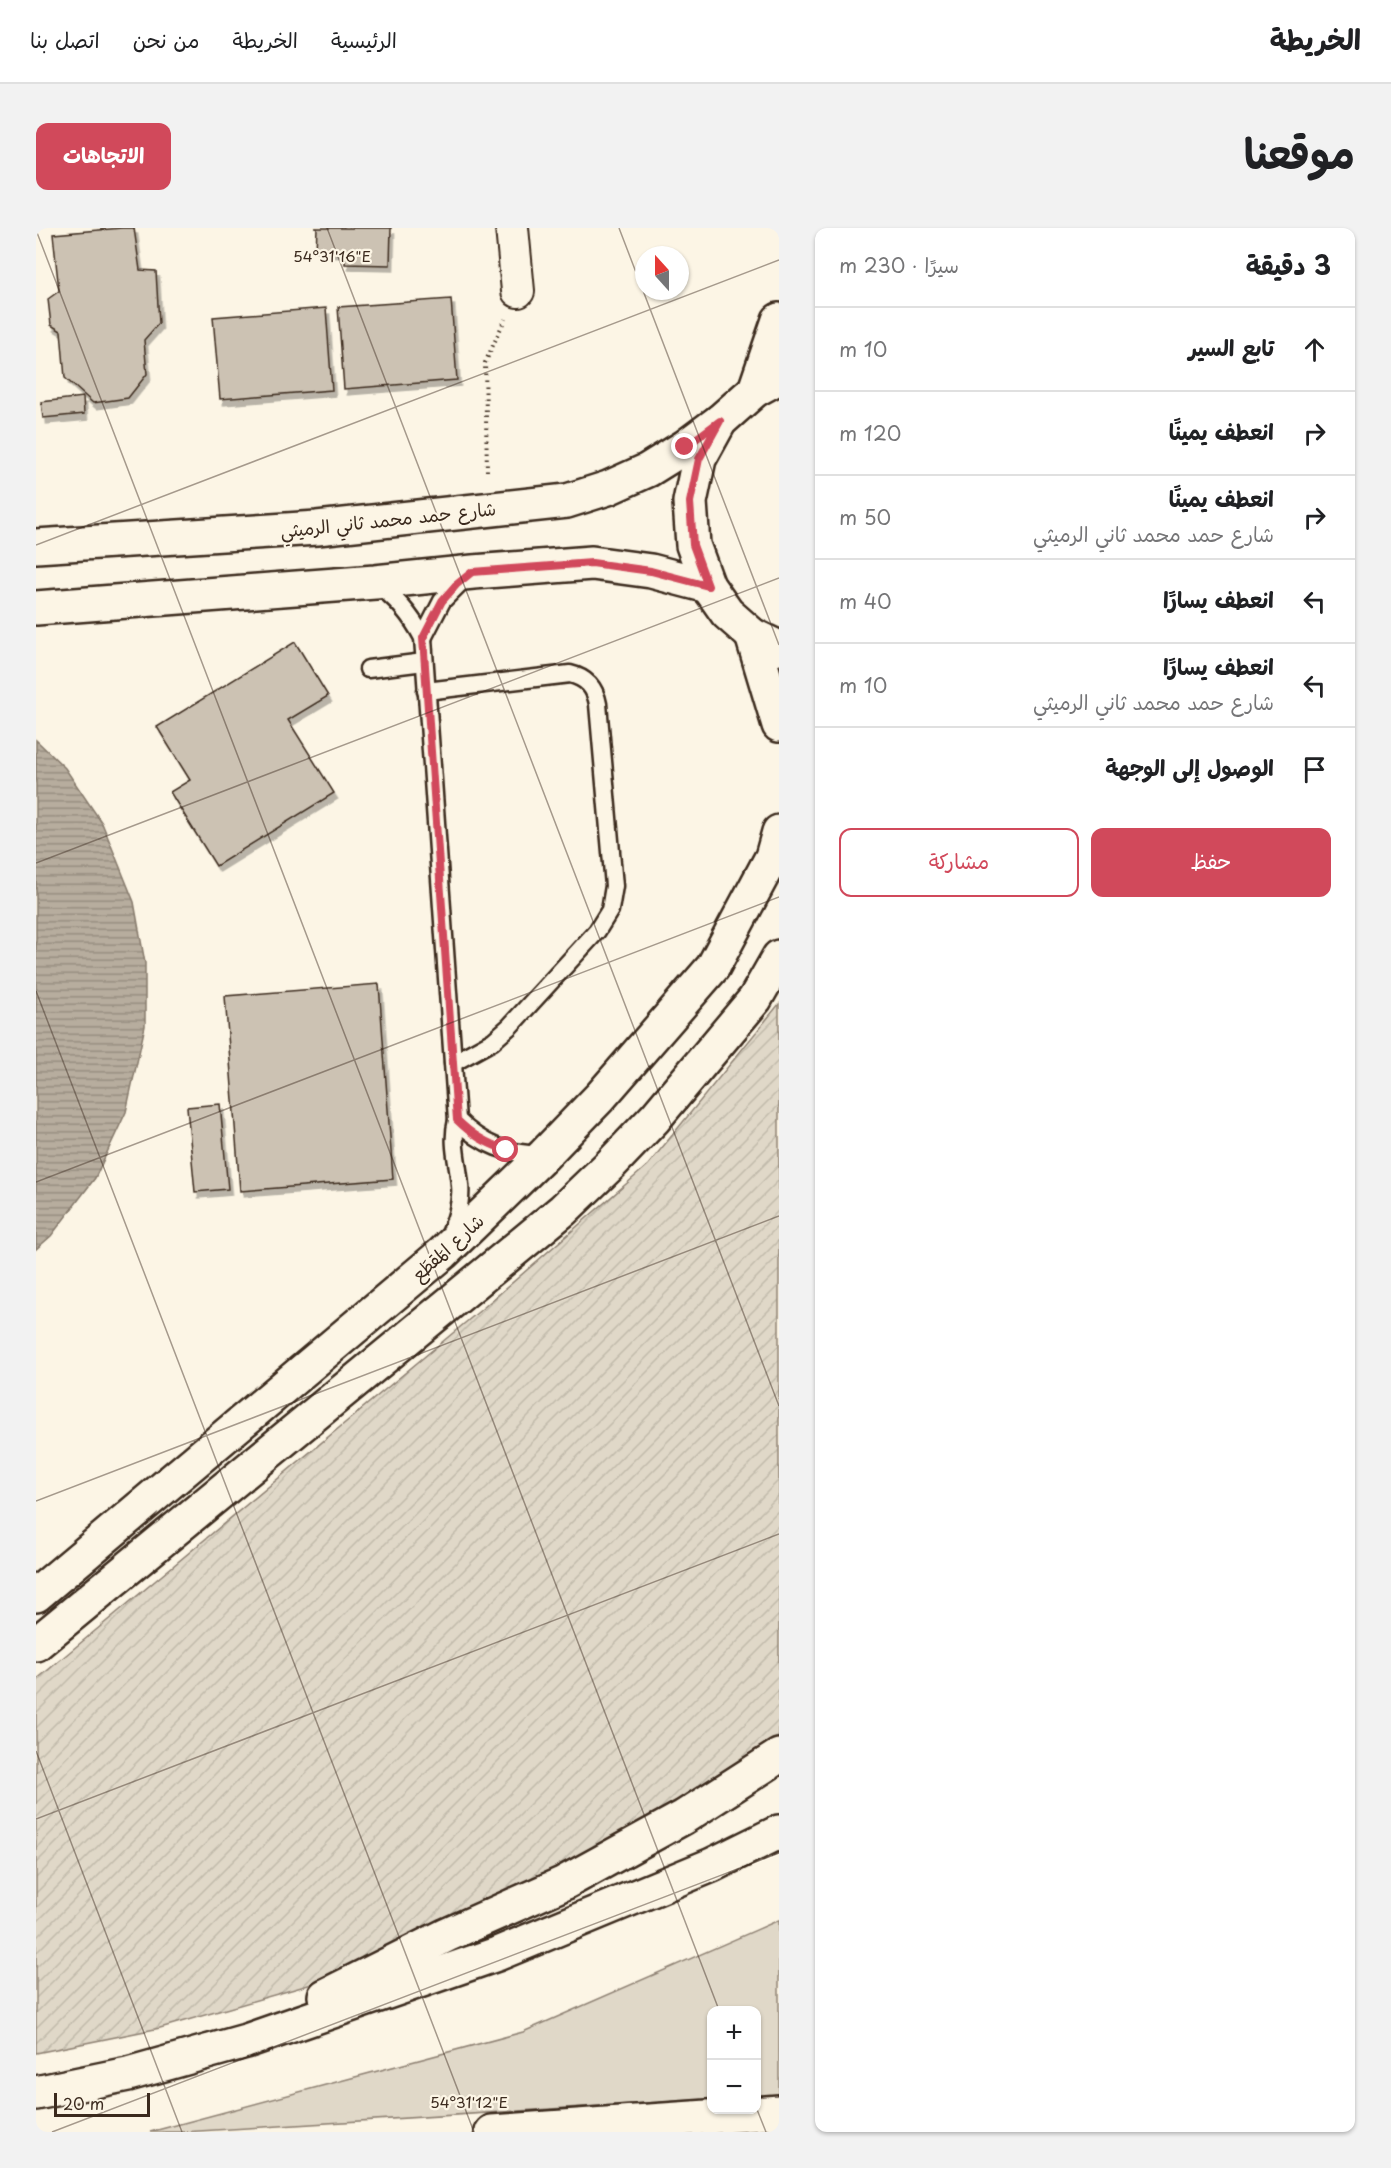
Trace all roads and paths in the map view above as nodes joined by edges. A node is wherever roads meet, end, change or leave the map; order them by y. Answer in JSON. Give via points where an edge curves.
{"nodes":[{"id":1,"x":512,"y":228,"type":"edge"},
{"id":2,"x":518,"y":291,"type":"joint"},
{"id":3,"x":779,"y":320,"type":"edge"},
{"id":4,"x":767,"y":383,"type":"edge"},
{"id":5,"x":720,"y":421,"type":"junction"},
{"id":6,"x":487,"y":471,"type":"dead end"},
{"id":7,"x":41,"y":543,"type":"edge"},
{"id":8,"x":472,"y":572,"type":"junction"},
{"id":9,"x":375,"y":582,"type":"junction"},
{"id":10,"x":708,"y":586,"type":"junction"},
{"id":11,"x":36,"y":608,"type":"edge"},
{"id":12,"x":423,"y":638,"type":"junction"},
{"id":13,"x":765,"y":642,"type":"edge"},
{"id":14,"x":424,"y":662,"type":"junction"},
{"id":15,"x":368,"y":669,"type":"dead end"},
{"id":16,"x":426,"y":691,"type":"junction"},
{"id":17,"x":779,"y":725,"type":"edge"},
{"id":18,"x":779,"y":832,"type":"edge"},
{"id":19,"x":779,"y":957,"type":"edge"},
{"id":20,"x":453,"y":1063,"type":"junction"},
{"id":21,"x":457,"y":1120,"type":"junction"},
{"id":22,"x":544,"y":1155,"type":"junction"},
{"id":23,"x":443,"y":1253,"type":"junction"},
{"id":24,"x":36,"y":1595,"type":"edge"},
{"id":25,"x":36,"y":1644,"type":"edge"},
{"id":26,"x":779,"y":1756,"type":"edge"},
{"id":27,"x":779,"y":1832,"type":"edge"},
{"id":28,"x":246,"y":2041,"type":"junction"},
{"id":29,"x":36,"y":2093,"type":"edge"},
{"id":30,"x":779,"y":2112,"type":"edge"},
{"id":31,"x":492,"y":2132,"type":"edge"}],
"edges":[{"from":1,"to":2,"type":"street"},
{"from":2,"to":6,"type":"path","via":[[485,363]]},
{"from":3,"to":4,"type":"main road"},
{"from":4,"to":5,"type":"main road"},
{"from":5,"to":7,"type":"main road","name":"شارع حمد محمد ثاني الرميثي","via":[[648,470],[567,501],[317,528]]},
{"from":5,"to":10,"type":"main road","via":[[699,459],[690,502],[693,545]]},
{"from":8,"to":9,"type":"main road"},
{"from":8,"to":10,"type":"main road","via":[[592,563],[651,571]]},
{"from":8,"to":12,"type":"lane","via":[[442,601]]},
{"from":9,"to":11,"type":"main road"},
{"from":9,"to":12,"type":"lane","via":[[403,606]]},
{"from":10,"to":13,"type":"main road","via":[[727,613]]},
{"from":12,"to":14,"type":"lane"},
{"from":13,"to":17,"type":"main road"},
{"from":14,"to":15,"type":"lane"},
{"from":14,"to":16,"type":"lane"},
{"from":16,"to":20,"type":"lane"},
{"from":16,"to":20,"type":"lane","via":[[570,674],[593,688],[598,704],[614,886],[610,910],[597,931],[510,1026],[493,1041]]},
{"from":18,"to":22,"type":"main road","name":"شارع المَقطَع","via":[[772,857],[713,967]]},
{"from":19,"to":25,"type":"main road","via":[[755,999],[656,1118],[563,1210]]},
{"from":20,"to":21,"type":"lane"},
{"from":21,"to":22,"type":"lane","via":[[488,1144]]},
{"from":21,"to":23,"type":"lane","via":[[454,1144],[461,1187],[459,1207]]},
{"from":22,"to":23,"type":"main road","name":"شارع المَقطَع"},
{"from":23,"to":24,"type":"main road","name":"شارع المَقطَع"},
{"from":26,"to":28,"type":"main road","via":[[684,1817],[564,1884],[447,1935]]},
{"from":27,"to":28,"type":"main road","via":[[712,1865],[497,1954]]},
{"from":28,"to":29,"type":"main road","via":[[128,2074]]},
{"from":30,"to":31,"type":"main road"}]}
